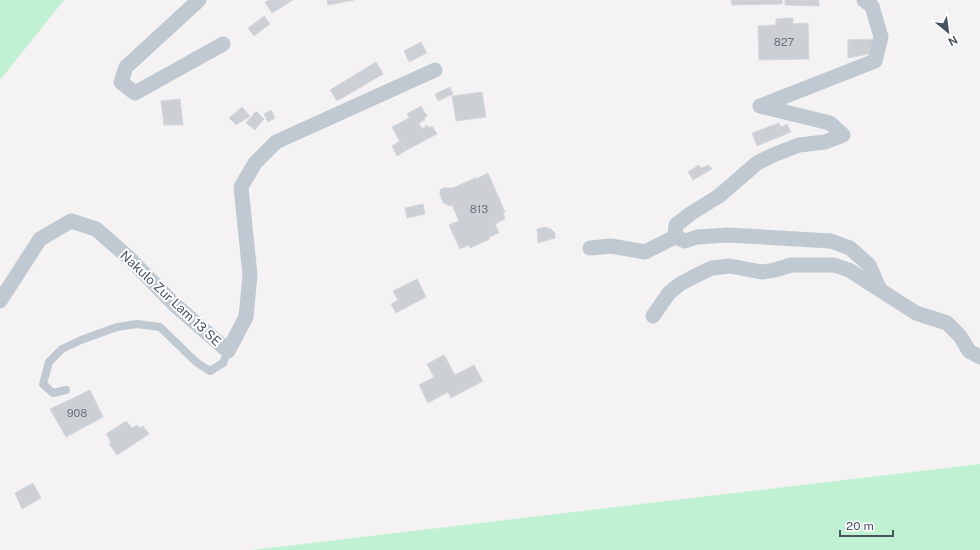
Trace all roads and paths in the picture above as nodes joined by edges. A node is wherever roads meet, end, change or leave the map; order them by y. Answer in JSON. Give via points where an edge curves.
{"nodes":[{"id":1,"x":199,"y":0,"type":"edge"},
{"id":2,"x":864,"y":0,"type":"edge"},
{"id":3,"x":223,"y":44,"type":"dead end"},
{"id":4,"x":435,"y":70,"type":"dead end"},
{"id":5,"x":675,"y":237,"type":"junction"},
{"id":6,"x":590,"y":248,"type":"dead end"},
{"id":7,"x":880,"y":290,"type":"junction"},
{"id":8,"x":0,"y":301,"type":"edge"},
{"id":9,"x":653,"y":316,"type":"dead end"},
{"id":10,"x":228,"y":351,"type":"junction"},
{"id":11,"x":980,"y":357,"type":"edge"},
{"id":12,"x":66,"y":390,"type":"dead end"}],
"edges":[{"from":1,"to":3,"type":"street","via":[[126,67],[121,82],[135,93]]},
{"from":2,"to":5,"type":"street","via":[[872,6],[881,37],[874,61],[760,106],[830,123],[843,135],[825,142],[800,145],[757,163],[719,196],[676,225]]},
{"from":4,"to":10,"type":"street","name":"Nakulo Zur Lam 13 SE","via":[[276,142],[255,163],[241,187],[250,274],[246,316]]},
{"from":5,"to":6,"type":"street","via":[[645,252],[611,246]]},
{"from":5,"to":7,"type":"street","via":[[685,241],[698,237],[728,235],[831,241],[850,248],[869,265]]},
{"from":7,"to":9,"type":"street","via":[[849,270],[834,265],[791,265],[762,272],[730,266],[712,268],[680,284],[669,293]]},
{"from":7,"to":11,"type":"street","via":[[916,313],[947,323],[960,336],[969,351]]},
{"from":8,"to":10,"type":"street","name":"Nakulo Zur Lam 13 SE","via":[[40,239],[71,220],[96,229],[128,257],[175,306]]},
{"from":10,"to":12,"type":"lane","via":[[223,363],[210,371],[196,362],[160,327],[137,324],[117,327],[62,349],[49,362],[44,384],[53,392]]}]}
